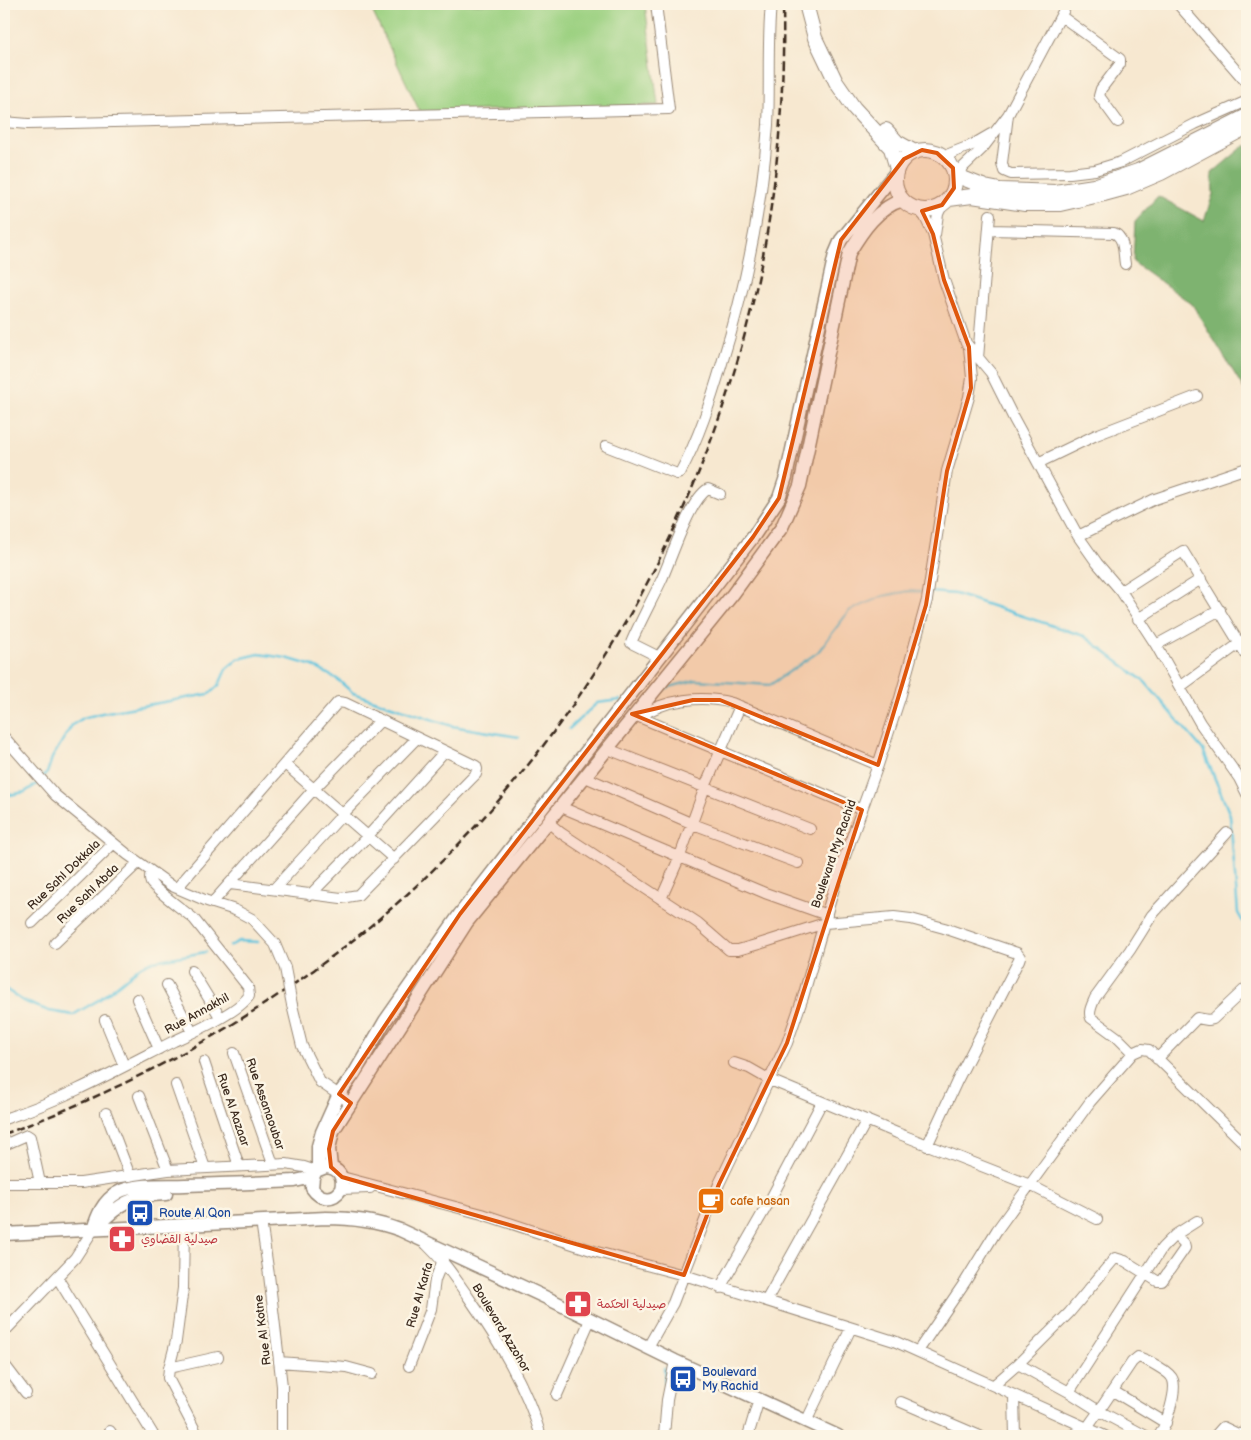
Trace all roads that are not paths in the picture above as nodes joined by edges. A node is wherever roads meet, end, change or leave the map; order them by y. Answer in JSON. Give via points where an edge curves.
{"nodes":[{"id":1,"x":656,"y":4,"type":"edge"},
{"id":2,"x":771,"y":4,"type":"edge"},
{"id":3,"x":806,"y":4,"type":"edge"},
{"id":4,"x":814,"y":4,"type":"edge"},
{"id":5,"x":1068,"y":4,"type":"edge"},
{"id":6,"x":1178,"y":4,"type":"edge"},
{"id":7,"x":1061,"y":16,"type":"junction"},
{"id":8,"x":1247,"y":83,"type":"edge"},
{"id":9,"x":1247,"y":101,"type":"edge"},
{"id":10,"x":1008,"y":115,"type":"junction"},
{"id":11,"x":1247,"y":116,"type":"edge"},
{"id":12,"x":4,"y":122,"type":"edge"},
{"id":13,"x":1118,"y":122,"type":"dead end"},
{"id":14,"x":1247,"y":127,"type":"edge"},
{"id":15,"x":998,"y":128,"type":"junction"},
{"id":16,"x":915,"y":152,"type":"junction"},
{"id":17,"x":944,"y":156,"type":"junction"},
{"id":18,"x":897,"y":170,"type":"junction"},
{"id":19,"x":955,"y":175,"type":"junction"},
{"id":20,"x":903,"y":200,"type":"junction"},
{"id":21,"x":946,"y":202,"type":"junction"},
{"id":22,"x":919,"y":210,"type":"junction"},
{"id":23,"x":990,"y":215,"type":"dead end"},
{"id":24,"x":989,"y":230,"type":"junction"},
{"id":25,"x":935,"y":243,"type":"junction"},
{"id":26,"x":1125,"y":264,"type":"dead end"},
{"id":27,"x":969,"y":348,"type":"junction"},
{"id":28,"x":978,"y":358,"type":"junction"},
{"id":29,"x":1196,"y":396,"type":"dead end"},
{"id":30,"x":606,"y":446,"type":"dead end"},
{"id":31,"x":1038,"y":463,"type":"junction"},
{"id":32,"x":1247,"y":468,"type":"edge"},
{"id":33,"x":720,"y":494,"type":"dead end"},
{"id":34,"x":1078,"y":536,"type":"junction"},
{"id":35,"x":1201,"y":579,"type":"junction"},
{"id":36,"x":1121,"y":592,"type":"junction"},
{"id":37,"x":1220,"y":610,"type":"junction"},
{"id":38,"x":1138,"y":619,"type":"junction"},
{"id":39,"x":1243,"y":641,"type":"edge"},
{"id":40,"x":1156,"y":645,"type":"junction"},
{"id":41,"x":1247,"y":656,"type":"edge"},
{"id":42,"x":659,"y":657,"type":"junction"},
{"id":43,"x":1180,"y":687,"type":"junction"},
{"id":44,"x":740,"y":706,"type":"junction"},
{"id":45,"x":637,"y":716,"type":"junction"},
{"id":46,"x":381,"y":720,"type":"junction"},
{"id":47,"x":4,"y":737,"type":"edge"},
{"id":48,"x":417,"y":738,"type":"junction"},
{"id":49,"x":608,"y":749,"type":"junction"},
{"id":50,"x":445,"y":751,"type":"junction"},
{"id":51,"x":721,"y":751,"type":"junction"},
{"id":52,"x":284,"y":764,"type":"junction"},
{"id":53,"x":878,"y":765,"type":"junction"},
{"id":54,"x":1243,"y":776,"type":"edge"},
{"id":55,"x":585,"y":777,"type":"junction"},
{"id":56,"x":705,"y":787,"type":"junction"},
{"id":57,"x":313,"y":790,"type":"junction"},
{"id":58,"x":1247,"y":794,"type":"edge"},
{"id":59,"x":561,"y":807,"type":"junction"},
{"id":60,"x":862,"y":810,"type":"junction"},
{"id":61,"x":342,"y":814,"type":"junction"},
{"id":62,"x":548,"y":822,"type":"junction"},
{"id":63,"x":692,"y":824,"type":"junction"},
{"id":64,"x":810,"y":830,"type":"dead end"},
{"id":65,"x":1227,"y":833,"type":"dead end"},
{"id":66,"x":367,"y":837,"type":"junction"},
{"id":67,"x":113,"y":844,"type":"junction"},
{"id":68,"x":680,"y":856,"type":"junction"},
{"id":69,"x":394,"y":859,"type":"junction"},
{"id":70,"x":138,"y":862,"type":"junction"},
{"id":71,"x":798,"y":863,"type":"dead end"},
{"id":72,"x":151,"y":871,"type":"junction"},
{"id":73,"x":230,"y":884,"type":"junction"},
{"id":74,"x":177,"y":888,"type":"junction"},
{"id":75,"x":274,"y":889,"type":"junction"},
{"id":76,"x":310,"y":895,"type":"junction"},
{"id":77,"x":661,"y":899,"type":"junction"},
{"id":78,"x":212,"y":903,"type":"junction"},
{"id":79,"x":826,"y":919,"type":"junction"},
{"id":80,"x":32,"y":923,"type":"dead end"},
{"id":81,"x":54,"y":943,"type":"dead end"},
{"id":82,"x":192,"y":971,"type":"dead end"},
{"id":83,"x":167,"y":985,"type":"dead end"},
{"id":84,"x":1247,"y":987,"type":"edge"},
{"id":85,"x":136,"y":999,"type":"dead end"},
{"id":86,"x":220,"y":1018,"type":"junction"},
{"id":87,"x":105,"y":1020,"type":"dead end"},
{"id":88,"x":192,"y":1032,"type":"junction"},
{"id":89,"x":159,"y":1049,"type":"junction"},
{"id":90,"x":234,"y":1053,"type":"dead end"},
{"id":91,"x":1134,"y":1053,"type":"junction"},
{"id":92,"x":1157,"y":1059,"type":"junction"},
{"id":93,"x":204,"y":1062,"type":"dead end"},
{"id":94,"x":734,"y":1062,"type":"dead end"},
{"id":95,"x":124,"y":1066,"type":"junction"},
{"id":96,"x":770,"y":1080,"type":"junction"},
{"id":97,"x":176,"y":1085,"type":"dead end"},
{"id":98,"x":339,"y":1094,"type":"junction"},
{"id":99,"x":139,"y":1096,"type":"dead end"},
{"id":100,"x":822,"y":1102,"type":"junction"},
{"id":101,"x":351,"y":1103,"type":"junction"},
{"id":102,"x":106,"y":1113,"type":"dead end"},
{"id":103,"x":4,"y":1119,"type":"edge"},
{"id":104,"x":867,"y":1120,"type":"junction"},
{"id":105,"x":4,"y":1145,"type":"edge"},
{"id":106,"x":927,"y":1146,"type":"junction"},
{"id":107,"x":1247,"y":1146,"type":"edge"},
{"id":108,"x":273,"y":1164,"type":"junction"},
{"id":109,"x":239,"y":1166,"type":"junction"},
{"id":110,"x":331,"y":1167,"type":"junction"},
{"id":111,"x":205,"y":1168,"type":"junction"},
{"id":112,"x":168,"y":1170,"type":"junction"},
{"id":113,"x":316,"y":1173,"type":"junction"},
{"id":114,"x":130,"y":1176,"type":"junction"},
{"id":115,"x":4,"y":1181,"type":"edge"},
{"id":116,"x":40,"y":1182,"type":"junction"},
{"id":117,"x":342,"y":1183,"type":"junction"},
{"id":118,"x":1030,"y":1185,"type":"junction"},
{"id":119,"x":314,"y":1191,"type":"junction"},
{"id":120,"x":1098,"y":1219,"type":"dead end"},
{"id":121,"x":261,"y":1221,"type":"junction"},
{"id":122,"x":1196,"y":1221,"type":"dead end"},
{"id":123,"x":184,"y":1226,"type":"junction"},
{"id":124,"x":92,"y":1230,"type":"junction"},
{"id":125,"x":4,"y":1234,"type":"edge"},
{"id":126,"x":1176,"y":1235,"type":"junction"},
{"id":127,"x":424,"y":1242,"type":"junction"},
{"id":128,"x":443,"y":1260,"type":"junction"},
{"id":129,"x":1145,"y":1274,"type":"junction"},
{"id":130,"x":684,"y":1275,"type":"junction"},
{"id":131,"x":57,"y":1277,"type":"junction"},
{"id":132,"x":720,"y":1288,"type":"junction"},
{"id":133,"x":766,"y":1301,"type":"junction"},
{"id":134,"x":590,"y":1320,"type":"junction"},
{"id":135,"x":851,"y":1328,"type":"junction"},
{"id":136,"x":4,"y":1332,"type":"edge"},
{"id":137,"x":648,"y":1347,"type":"junction"},
{"id":138,"x":918,"y":1351,"type":"junction"},
{"id":139,"x":218,"y":1357,"type":"dead end"},
{"id":140,"x":675,"y":1361,"type":"junction"},
{"id":141,"x":279,"y":1362,"type":"junction"},
{"id":142,"x":4,"y":1364,"type":"edge"},
{"id":143,"x":1018,"y":1364,"type":"junction"},
{"id":144,"x":409,"y":1366,"type":"dead end"},
{"id":145,"x":169,"y":1368,"type":"junction"},
{"id":146,"x":372,"y":1374,"type":"dead end"},
{"id":147,"x":994,"y":1385,"type":"junction"},
{"id":148,"x":1114,"y":1391,"type":"junction"},
{"id":149,"x":1069,"y":1392,"type":"junction"},
{"id":150,"x":26,"y":1393,"type":"dead end"},
{"id":151,"x":557,"y":1395,"type":"dead end"},
{"id":152,"x":1014,"y":1396,"type":"junction"},
{"id":153,"x":759,"y":1399,"type":"junction"},
{"id":154,"x":901,"y":1402,"type":"dead end"},
{"id":155,"x":1099,"y":1411,"type":"junction"},
{"id":156,"x":806,"y":1422,"type":"junction"},
{"id":157,"x":1166,"y":1423,"type":"junction"},
{"id":158,"x":1247,"y":1427,"type":"edge"},
{"id":159,"x":1086,"y":1428,"type":"junction"},
{"id":160,"x":154,"y":1436,"type":"edge"},
{"id":161,"x":198,"y":1436,"type":"edge"},
{"id":162,"x":282,"y":1436,"type":"edge"},
{"id":163,"x":541,"y":1436,"type":"edge"},
{"id":164,"x":664,"y":1436,"type":"edge"},
{"id":165,"x":748,"y":1436,"type":"edge"},
{"id":166,"x":838,"y":1436,"type":"edge"},
{"id":167,"x":980,"y":1436,"type":"edge"},
{"id":168,"x":1016,"y":1436,"type":"edge"},
{"id":169,"x":1070,"y":1436,"type":"edge"},
{"id":170,"x":1104,"y":1436,"type":"edge"},
{"id":171,"x":1146,"y":1436,"type":"edge"},
{"id":172,"x":1159,"y":1436,"type":"edge"},
{"id":173,"x":1215,"y":1436,"type":"edge"},
{"id":174,"x":1242,"y":1436,"type":"edge"}],
"edges":[{"from":1,"to":12,"type":"street","via":[[669,109]]},
{"from":2,"to":30,"type":"street","via":[[768,127],[755,230],[738,310],[692,452],[677,474]]},
{"from":3,"to":18,"type":"highway","via":[[816,38],[836,82],[854,108],[891,148]]},
{"from":4,"to":16,"type":"highway","via":[[828,49],[851,90],[897,142]]},
{"from":5,"to":7,"type":"street"},
{"from":6,"to":8,"type":"street"},
{"from":7,"to":10,"type":"street"},
{"from":7,"to":13,"type":"street","via":[[1120,59],[1099,96]]},
{"from":9,"to":10,"type":"street","via":[[1121,162],[1070,173],[1018,174],[1004,171],[1002,163]]},
{"from":10,"to":15,"type":"street"},
{"from":11,"to":19,"type":"highway","via":[[1138,171],[1094,186],[1055,192],[1000,190]]},
{"from":14,"to":21,"type":"highway","via":[[1161,172],[1104,194],[1060,204],[1025,204],[972,196]]},
{"from":15,"to":17,"type":"street","via":[[972,145]]},
{"from":15,"to":19,"type":"street"},
{"from":16,"to":17,"type":"highway","via":[[930,150]]},
{"from":16,"to":18,"type":"highway","via":[[904,158]]},
{"from":17,"to":19,"type":"highway"},
{"from":18,"to":20,"type":"highway","via":[[896,186]]},
{"from":18,"to":42,"type":"main road","via":[[841,240],[835,254],[779,498],[753,537]]},
{"from":19,"to":21,"type":"highway","via":[[954,188]]},
{"from":20,"to":22,"type":"highway"},
{"from":20,"to":45,"type":"main road","via":[[892,203],[878,215],[860,234],[849,253],[800,486],[782,527]]},
{"from":21,"to":22,"type":"highway"},
{"from":21,"to":25,"type":"street","via":[[936,224]]},
{"from":22,"to":25,"type":"street","via":[[930,225]]},
{"from":23,"to":24,"type":"street"},
{"from":24,"to":26,"type":"street","via":[[1114,233],[1122,240]]},
{"from":24,"to":28,"type":"street"},
{"from":25,"to":27,"type":"street","via":[[944,280]]},
{"from":27,"to":28,"type":"street"},
{"from":27,"to":53,"type":"street","name":"Boulevard My Rachid","via":[[971,388],[947,471],[927,600]]},
{"from":28,"to":31,"type":"street","via":[[992,373]]},
{"from":29,"to":31,"type":"street"},
{"from":31,"to":34,"type":"street"},
{"from":32,"to":34,"type":"street","via":[[1156,499]]},
{"from":33,"to":42,"type":"street","via":[[708,489],[687,518],[631,644]]},
{"from":34,"to":36,"type":"street"},
{"from":35,"to":36,"type":"street","via":[[1182,551]]},
{"from":35,"to":37,"type":"street"},
{"from":35,"to":38,"type":"street"},
{"from":36,"to":38,"type":"street"},
{"from":37,"to":39,"type":"street"},
{"from":37,"to":40,"type":"street"},
{"from":38,"to":40,"type":"street"},
{"from":39,"to":41,"type":"street"},
{"from":39,"to":43,"type":"street"},
{"from":40,"to":43,"type":"street"},
{"from":42,"to":98,"type":"main road","via":[[460,914]]},
{"from":43,"to":54,"type":"street","via":[[1200,723]]},
{"from":44,"to":45,"type":"street","via":[[720,700],[693,700],[657,707]]},
{"from":44,"to":51,"type":"street"},
{"from":44,"to":53,"type":"street"},
{"from":45,"to":49,"type":"main road"},
{"from":45,"to":51,"type":"street"},
{"from":46,"to":48,"type":"street"},
{"from":46,"to":52,"type":"street","via":[[338,702]]},
{"from":46,"to":57,"type":"street"},
{"from":47,"to":67,"type":"street","via":[[48,787]]},
{"from":48,"to":50,"type":"street"},
{"from":48,"to":61,"type":"street"},
{"from":49,"to":55,"type":"main road"},
{"from":49,"to":56,"type":"street"},
{"from":50,"to":66,"type":"street"},
{"from":50,"to":69,"type":"street","via":[[476,766],[477,772]]},
{"from":51,"to":56,"type":"street"},
{"from":51,"to":60,"type":"street"},
{"from":52,"to":57,"type":"street"},
{"from":52,"to":74,"type":"street"},
{"from":53,"to":60,"type":"street","name":"Boulevard My Rachid"},
{"from":54,"to":58,"type":"street"},
{"from":55,"to":59,"type":"main road"},
{"from":55,"to":63,"type":"street"},
{"from":56,"to":63,"type":"street"},
{"from":56,"to":64,"type":"street"},
{"from":57,"to":61,"type":"street"},
{"from":57,"to":73,"type":"street"},
{"from":59,"to":62,"type":"main road"},
{"from":59,"to":68,"type":"street"},
{"from":60,"to":79,"type":"street","name":"Boulevard My Rachid","via":[[836,880]]},
{"from":61,"to":66,"type":"street"},
{"from":61,"to":75,"type":"street"},
{"from":62,"to":77,"type":"street"},
{"from":62,"to":101,"type":"main road","via":[[467,922]]},
{"from":63,"to":68,"type":"street"},
{"from":63,"to":71,"type":"street"},
{"from":65,"to":91,"type":"street","via":[[1152,915],[1095,998],[1090,1014],[1092,1018]]},
{"from":66,"to":69,"type":"street"},
{"from":66,"to":76,"type":"street"},
{"from":67,"to":70,"type":"street"},
{"from":67,"to":80,"type":"street","name":"Rue Sahl Dokkala"},
{"from":68,"to":77,"type":"street"},
{"from":68,"to":79,"type":"street"},
{"from":69,"to":76,"type":"street","via":[[358,896]]},
{"from":70,"to":72,"type":"street"},
{"from":70,"to":81,"type":"street","name":"Rue Sahl Abda"},
{"from":72,"to":74,"type":"street"},
{"from":72,"to":86,"type":"street","name":"Rue Annakhil","via":[[152,885],[194,919],[249,990],[246,1000]]},
{"from":73,"to":75,"type":"street"},
{"from":73,"to":78,"type":"street"},
{"from":74,"to":78,"type":"street"},
{"from":75,"to":76,"type":"street"},
{"from":77,"to":79,"type":"street","via":[[698,923],[731,951]]},
{"from":78,"to":98,"type":"street","bridge":true,"via":[[247,916],[275,944],[285,968],[302,1046],[320,1082]]},
{"from":79,"to":96,"type":"street","name":"Boulevard My Rachid","via":[[792,1030]]},
{"from":79,"to":106,"type":"street","via":[[911,919],[977,938],[1019,955]]},
{"from":82,"to":86,"type":"street"},
{"from":83,"to":88,"type":"street"},
{"from":84,"to":92,"type":"street","via":[[1213,1019],[1197,1018]]},
{"from":85,"to":89,"type":"street"},
{"from":86,"to":88,"type":"street","name":"Rue Annakhil"},
{"from":87,"to":95,"type":"street"},
{"from":88,"to":89,"type":"street","name":"Rue Annakhil"},
{"from":89,"to":95,"type":"street","name":"Rue Annakhil"},
{"from":90,"to":108,"type":"street","name":"Rue Assanaoubar"},
{"from":91,"to":92,"type":"street","via":[[1145,1048]]},
{"from":91,"to":118,"type":"street","via":[[1090,1102]]},
{"from":92,"to":107,"type":"street"},
{"from":93,"to":109,"type":"street","name":"Rue Al Aazaar"},
{"from":94,"to":96,"type":"street"},
{"from":95,"to":103,"type":"street","name":"Rue Annakhil","via":[[76,1090]]},
{"from":96,"to":100,"type":"street"},
{"from":96,"to":130,"type":"street","name":"Boulevard My Rachid","via":[[719,1184]]},
{"from":97,"to":111,"type":"street"},
{"from":98,"to":101,"type":"street"},
{"from":98,"to":113,"type":"main road","via":[[322,1132]]},
{"from":99,"to":112,"type":"street"},
{"from":100,"to":104,"type":"street"},
{"from":100,"to":132,"type":"street"},
{"from":101,"to":110,"type":"main road","via":[[333,1131],[329,1149]]},
{"from":102,"to":114,"type":"street"},
{"from":104,"to":106,"type":"street"},
{"from":104,"to":133,"type":"street"},
{"from":105,"to":116,"type":"street","via":[[27,1135],[30,1137]]},
{"from":106,"to":118,"type":"street"},
{"from":108,"to":109,"type":"street"},
{"from":108,"to":113,"type":"street","via":[[304,1167]]},
{"from":109,"to":111,"type":"street"},
{"from":110,"to":113,"type":"main road"},
{"from":110,"to":117,"type":"main road","via":[[338,1171]]},
{"from":111,"to":112,"type":"street"},
{"from":112,"to":114,"type":"street"},
{"from":113,"to":119,"type":"main road","via":[[312,1184]]},
{"from":113,"to":124,"type":"main road","via":[[295,1181],[128,1189],[108,1200]]},
{"from":114,"to":116,"type":"street","via":[[81,1183]]},
{"from":115,"to":116,"type":"street"},
{"from":117,"to":119,"type":"main road","via":[[335,1196],[321,1197]]},
{"from":117,"to":130,"type":"street","via":[[386,1189],[482,1214],[597,1252]]},
{"from":118,"to":120,"type":"street"},
{"from":118,"to":138,"type":"street"},
{"from":119,"to":124,"type":"main road","via":[[296,1188],[156,1194],[128,1200]]},
{"from":121,"to":123,"type":"main road"},
{"from":121,"to":127,"type":"main road","via":[[346,1218],[382,1224]]},
{"from":121,"to":141,"type":"street","name":"Rue Al Kotne"},
{"from":122,"to":126,"type":"street"},
{"from":123,"to":124,"type":"main road"},
{"from":123,"to":145,"type":"street","via":[[183,1288]]},
{"from":124,"to":125,"type":"main road"},
{"from":124,"to":131,"type":"street","via":[[76,1258]]},
{"from":126,"to":129,"type":"street","via":[[1162,1248]]},
{"from":126,"to":129,"type":"street","via":[[1185,1248],[1162,1281]]},
{"from":127,"to":128,"type":"street","name":"Boulevard Azzohor"},
{"from":127,"to":134,"type":"main road"},
{"from":128,"to":144,"type":"street","name":"Rue Al Karfa","via":[[435,1280],[431,1309]]},
{"from":128,"to":163,"type":"street","name":"Boulevard Azzohor","via":[[507,1358],[525,1392]]},
{"from":129,"to":143,"type":"street","via":[[1114,1259],[1069,1313]]},
{"from":129,"to":149,"type":"street"},
{"from":130,"to":132,"type":"street"},
{"from":130,"to":137,"type":"street","name":"Boulevard My Rachid","via":[[673,1303]]},
{"from":131,"to":136,"type":"street"},
{"from":131,"to":160,"type":"street"},
{"from":132,"to":133,"type":"street"},
{"from":133,"to":135,"type":"street"},
{"from":134,"to":137,"type":"main road"},
{"from":134,"to":151,"type":"street"},
{"from":135,"to":138,"type":"street"},
{"from":135,"to":156,"type":"street"},
{"from":137,"to":140,"type":"main road"},
{"from":138,"to":147,"type":"street"},
{"from":139,"to":145,"type":"street"},
{"from":140,"to":153,"type":"main road"},
{"from":140,"to":164,"type":"street"},
{"from":141,"to":146,"type":"street","via":[[346,1367]]},
{"from":141,"to":162,"type":"street","name":"Rue Al Kotne"},
{"from":142,"to":150,"type":"street"},
{"from":143,"to":147,"type":"street"},
{"from":143,"to":149,"type":"street"},
{"from":145,"to":161,"type":"street","via":[[168,1378]]},
{"from":147,"to":152,"type":"street"},
{"from":148,"to":155,"type":"street"},
{"from":148,"to":157,"type":"street"},
{"from":148,"to":157,"type":"street","via":[[1135,1358],[1140,1357],[1162,1370],[1174,1382]]},
{"from":149,"to":155,"type":"street"},
{"from":152,"to":159,"type":"street"},
{"from":152,"to":168,"type":"street"},
{"from":153,"to":156,"type":"main road"},
{"from":153,"to":165,"type":"street"},
{"from":154,"to":167,"type":"street"},
{"from":155,"to":159,"type":"street"},
{"from":155,"to":171,"type":"street"},
{"from":156,"to":166,"type":"main road"},
{"from":157,"to":172,"type":"street"},
{"from":158,"to":174,"type":"street"},
{"from":159,"to":169,"type":"street"},
{"from":159,"to":170,"type":"street"},
{"from":173,"to":174,"type":"street","via":[[1223,1427]]}]}
